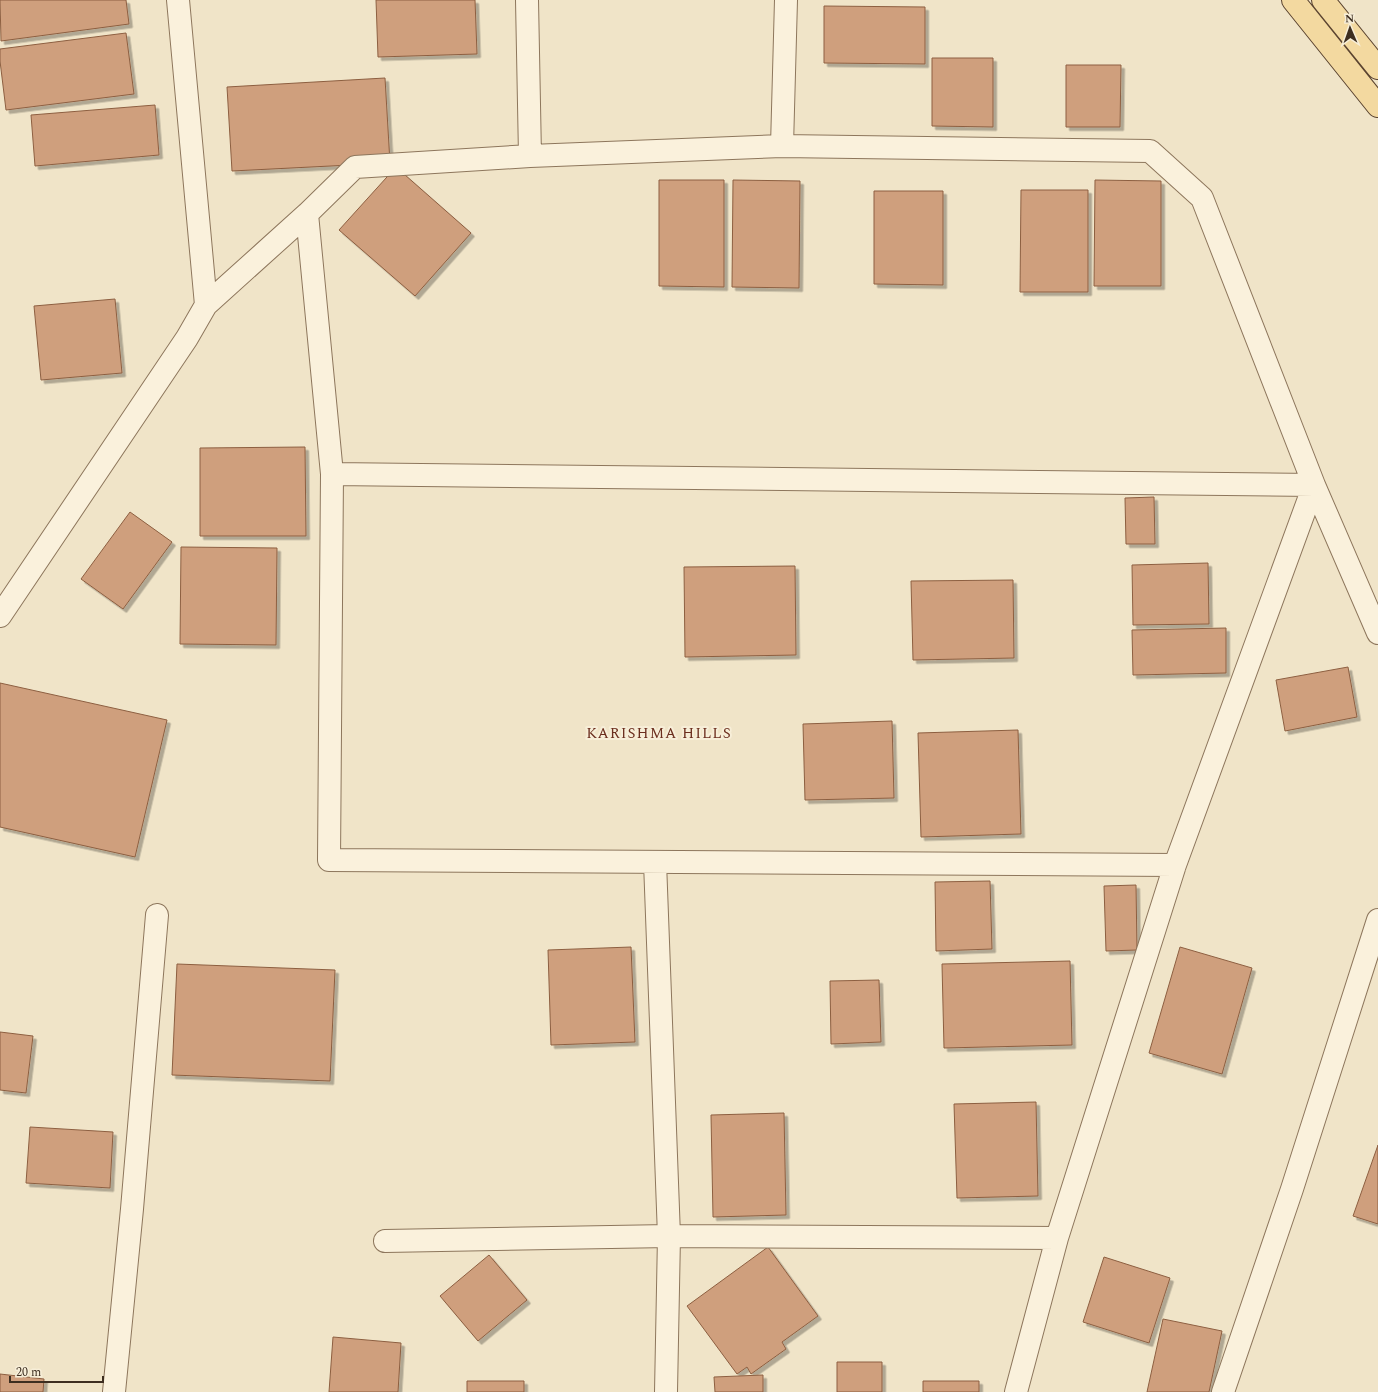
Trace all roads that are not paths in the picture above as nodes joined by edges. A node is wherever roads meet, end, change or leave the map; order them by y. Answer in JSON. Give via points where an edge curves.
{"nodes":[{"id":1,"x":178,"y":0,"type":"edge"},
{"id":2,"x":527,"y":0,"type":"edge"},
{"id":3,"x":786,"y":0,"type":"edge"},
{"id":4,"x":1293,"y":0,"type":"edge"},
{"id":5,"x":1324,"y":0,"type":"edge"},
{"id":6,"x":1378,"y":68,"type":"edge"},
{"id":7,"x":1378,"y":106,"type":"edge"},
{"id":8,"x":782,"y":146,"type":"junction"},
{"id":9,"x":530,"y":156,"type":"junction"},
{"id":10,"x":307,"y":214,"type":"junction"},
{"id":11,"x":206,"y":305,"type":"junction"},
{"id":12,"x":332,"y":474,"type":"junction"},
{"id":13,"x":1314,"y":485,"type":"junction"},
{"id":14,"x":0,"y":616,"type":"edge"},
{"id":15,"x":1378,"y":633,"type":"edge"},
{"id":16,"x":655,"y":862,"type":"junction"},
{"id":17,"x":1175,"y":865,"type":"junction"},
{"id":18,"x":157,"y":915,"type":"dead end"},
{"id":19,"x":1378,"y":920,"type":"edge"},
{"id":20,"x":669,"y":1236,"type":"junction"},
{"id":21,"x":1057,"y":1238,"type":"junction"},
{"id":22,"x":385,"y":1241,"type":"dead end"},
{"id":23,"x":114,"y":1392,"type":"edge"},
{"id":24,"x":666,"y":1392,"type":"edge"},
{"id":25,"x":1016,"y":1392,"type":"edge"},
{"id":26,"x":1223,"y":1392,"type":"edge"}],
"edges":[{"from":1,"to":11,"type":"street"},
{"from":2,"to":9,"type":"street"},
{"from":3,"to":8,"type":"street"},
{"from":4,"to":7,"type":"main road"},
{"from":5,"to":6,"type":"main road"},
{"from":8,"to":9,"type":"street"},
{"from":8,"to":13,"type":"street","via":[[1150,151],[1202,198]]},
{"from":9,"to":10,"type":"street","via":[[355,168]]},
{"from":10,"to":11,"type":"street"},
{"from":10,"to":12,"type":"street"},
{"from":11,"to":14,"type":"street","via":[[187,338]]},
{"from":12,"to":13,"type":"street"},
{"from":12,"to":16,"type":"street","via":[[329,860]]},
{"from":13,"to":15,"type":"street"},
{"from":13,"to":17,"type":"street"},
{"from":16,"to":17,"type":"street"},
{"from":16,"to":20,"type":"street"},
{"from":17,"to":21,"type":"street"},
{"from":18,"to":23,"type":"street"},
{"from":19,"to":26,"type":"street","via":[[1292,1189]]},
{"from":20,"to":21,"type":"street"},
{"from":20,"to":22,"type":"street"},
{"from":20,"to":24,"type":"street"},
{"from":21,"to":25,"type":"street"}]}
